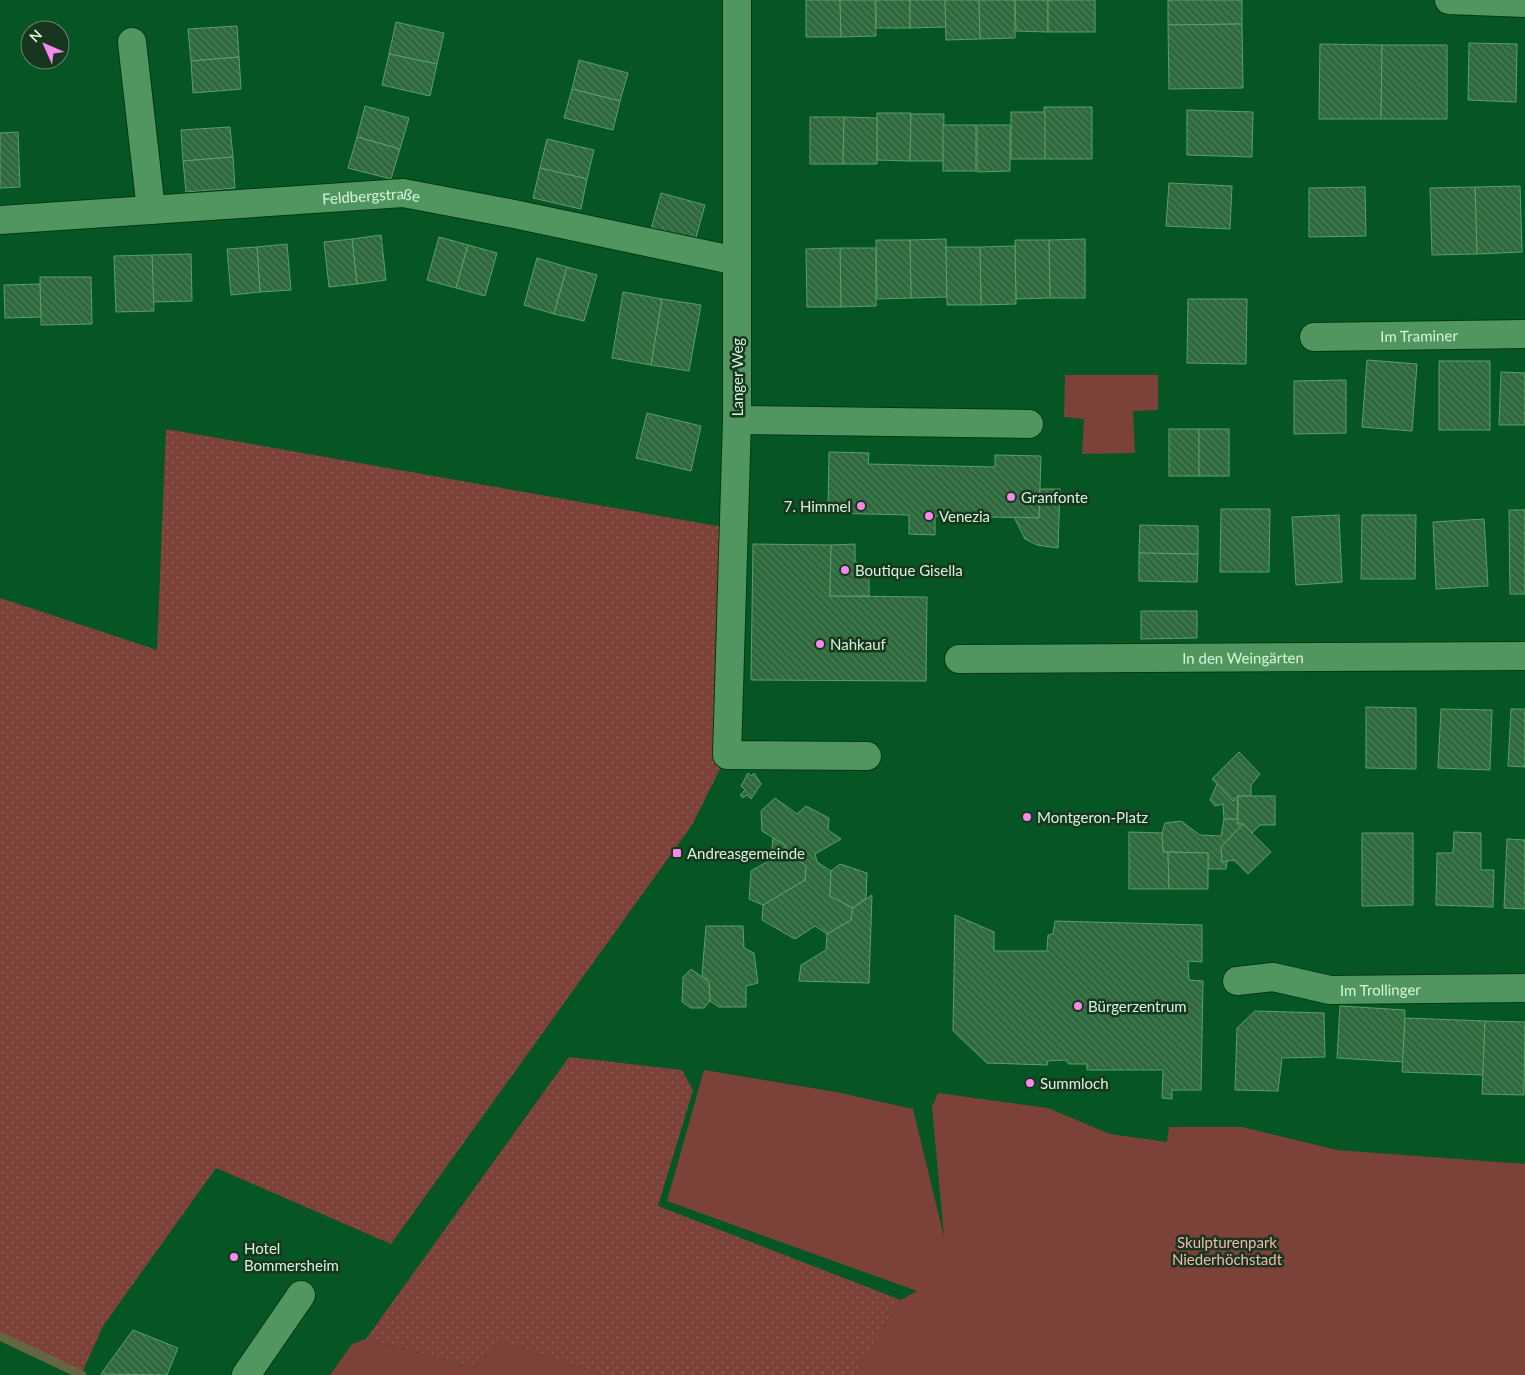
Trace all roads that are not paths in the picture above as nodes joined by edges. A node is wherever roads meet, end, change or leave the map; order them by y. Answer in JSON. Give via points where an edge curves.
{"nodes":[{"id":1,"x":737,"y":0,"type":"edge"},
{"id":2,"x":1449,"y":0,"type":"edge"},
{"id":3,"x":1525,"y":3,"type":"edge"},
{"id":4,"x":132,"y":42,"type":"dead end"},
{"id":5,"x":150,"y":210,"type":"junction"},
{"id":6,"x":0,"y":220,"type":"edge"},
{"id":7,"x":737,"y":261,"type":"junction"},
{"id":8,"x":1525,"y":334,"type":"edge"},
{"id":9,"x":1314,"y":337,"type":"dead end"},
{"id":10,"x":737,"y":420,"type":"junction"},
{"id":11,"x":1029,"y":424,"type":"dead end"},
{"id":12,"x":1525,"y":656,"type":"edge"},
{"id":13,"x":959,"y":659,"type":"dead end"},
{"id":14,"x":867,"y":756,"type":"dead end"},
{"id":15,"x":1237,"y":981,"type":"dead end"},
{"id":16,"x":1525,"y":988,"type":"edge"},
{"id":17,"x":301,"y":1295,"type":"dead end"},
{"id":18,"x":246,"y":1375,"type":"edge"}],
"edges":[{"from":1,"to":7,"type":"street","name":"Langer Weg"},
{"from":2,"to":3,"type":"street"},
{"from":4,"to":5,"type":"street"},
{"from":5,"to":6,"type":"street","name":"Feldbergstraße"},
{"from":5,"to":7,"type":"street","name":"Feldbergstraße","via":[[403,194]]},
{"from":7,"to":10,"type":"street","name":"Langer Weg"},
{"from":8,"to":9,"type":"street","name":"Im Traminer"},
{"from":10,"to":11,"type":"street"},
{"from":10,"to":14,"type":"street","name":"Langer Weg","via":[[727,755]]},
{"from":12,"to":13,"type":"street","name":"In den Weingärten"},
{"from":15,"to":16,"type":"street","name":"Im Trollinger","via":[[1273,977],[1330,990]]},
{"from":17,"to":18,"type":"street"}]}
